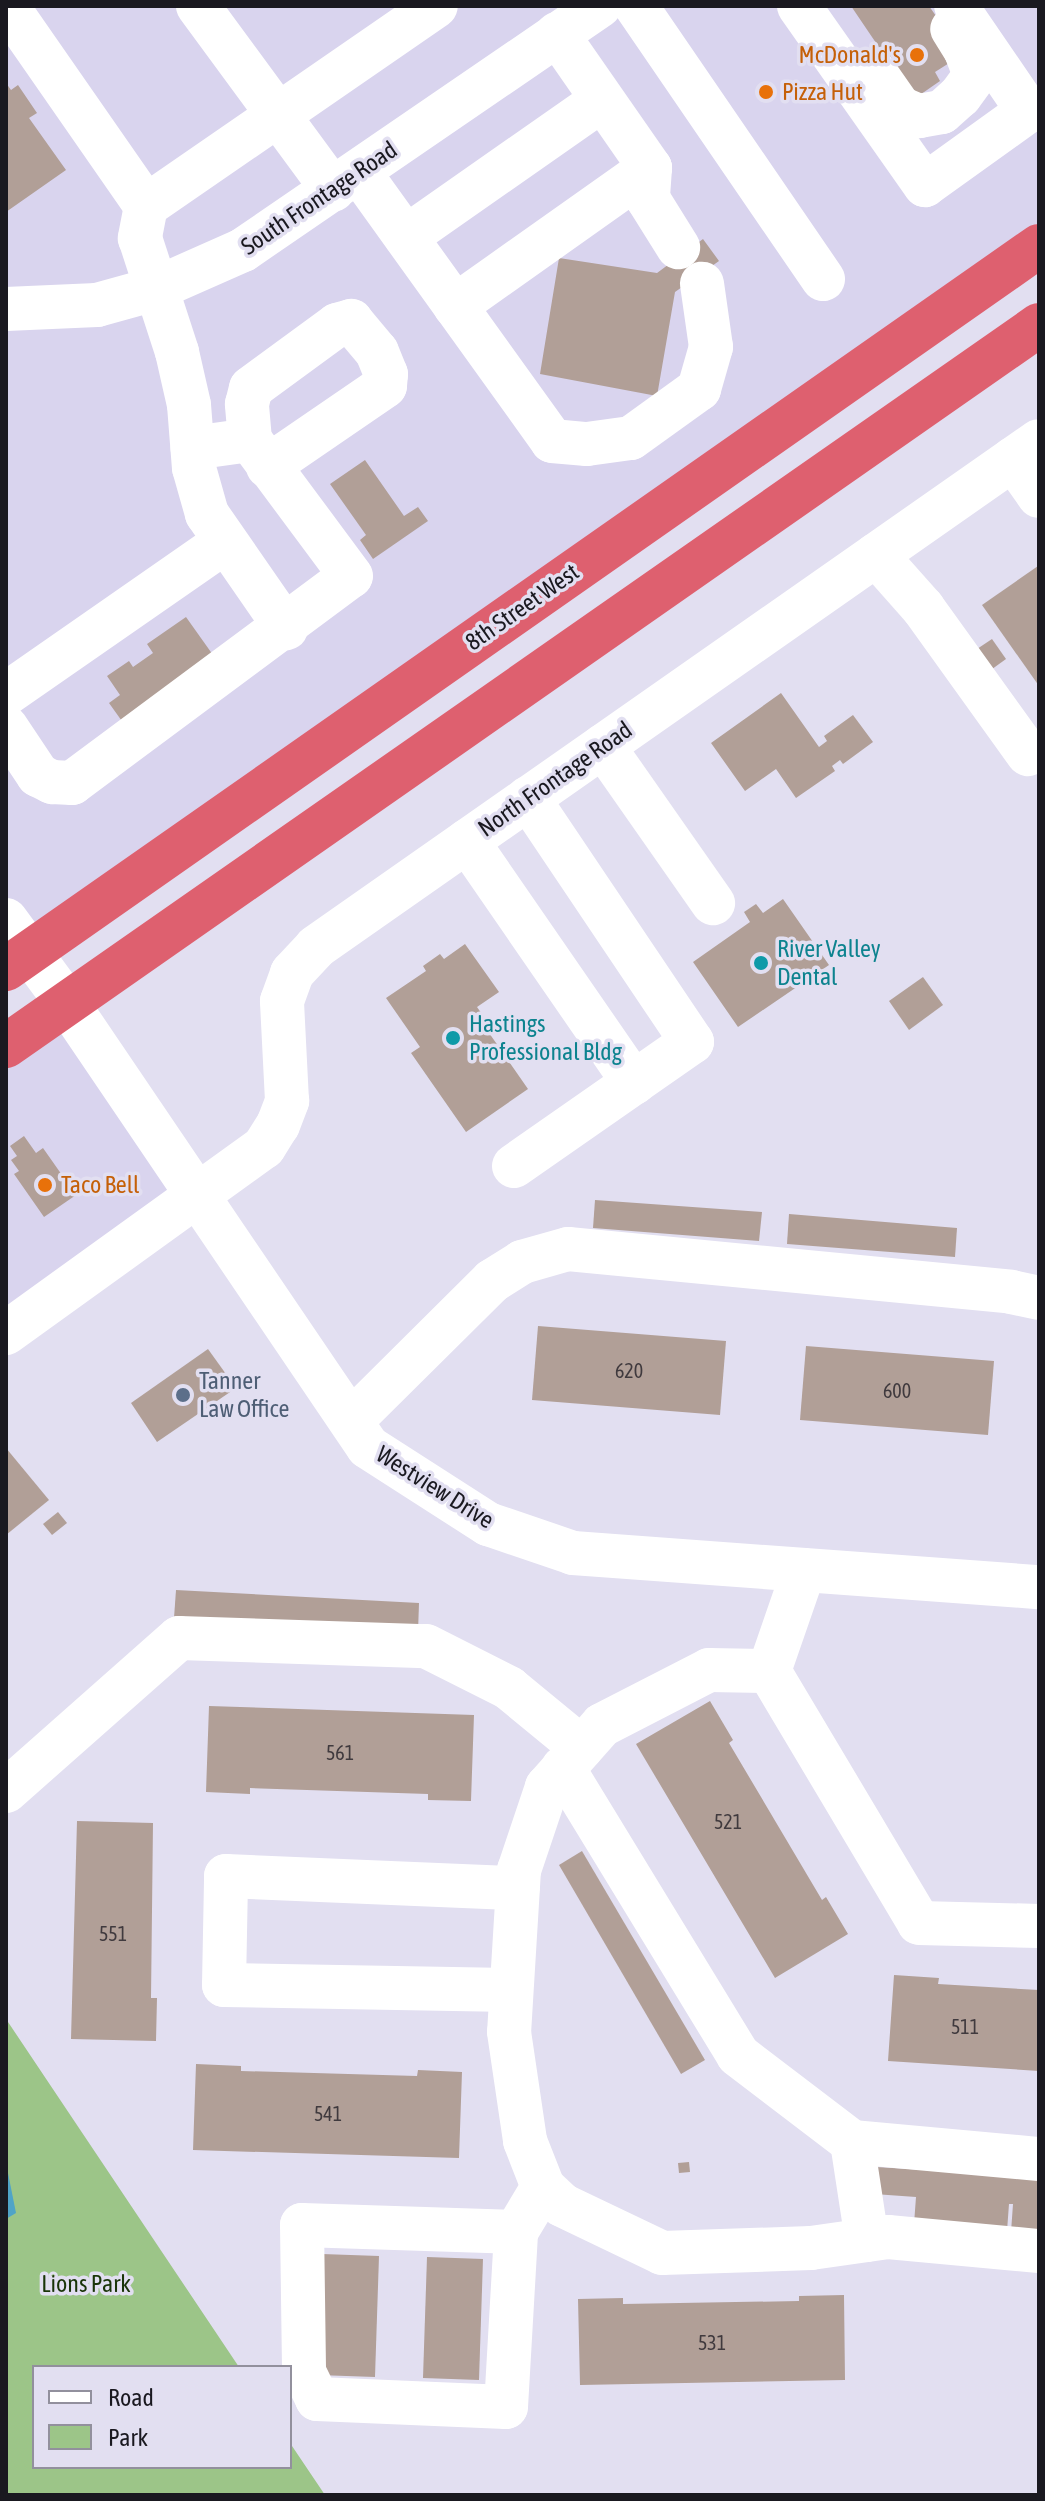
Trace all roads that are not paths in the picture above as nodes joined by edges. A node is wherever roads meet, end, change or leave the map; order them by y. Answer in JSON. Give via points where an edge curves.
{"nodes":[{"id":1,"x":7,"y":6,"type":"edge"},
{"id":2,"x":198,"y":6,"type":"edge"},
{"id":3,"x":436,"y":6,"type":"edge"},
{"id":4,"x":599,"y":6,"type":"edge"},
{"id":5,"x":636,"y":6,"type":"edge"},
{"id":6,"x":799,"y":6,"type":"edge"},
{"id":7,"x":829,"y":6,"type":"edge"},
{"id":8,"x":936,"y":6,"type":"edge"},
{"id":9,"x":956,"y":6,"type":"edge"},
{"id":10,"x":557,"y":34,"type":"junction"},
{"id":11,"x":602,"y":100,"type":"junction"},
{"id":12,"x":279,"y":117,"type":"junction"},
{"id":13,"x":650,"y":168,"type":"junction"},
{"id":14,"x":346,"y":181,"type":"junction"},
{"id":15,"x":146,"y":206,"type":"junction"},
{"id":16,"x":406,"y":237,"type":"junction"},
{"id":17,"x":1039,"y":246,"type":"edge"},
{"id":18,"x":678,"y":247,"type":"dead end"},
{"id":19,"x":823,"y":279,"type":"dead end"},
{"id":20,"x":702,"y":284,"type":"dead end"},
{"id":21,"x":155,"y":289,"type":"junction"},
{"id":22,"x":455,"y":306,"type":"junction"},
{"id":23,"x":6,"y":309,"type":"edge"},
{"id":24,"x":1039,"y":325,"type":"edge"},
{"id":25,"x":193,"y":448,"type":"junction"},
{"id":26,"x":1026,"y":450,"type":"edge"},
{"id":27,"x":1039,"y":496,"type":"edge"},
{"id":28,"x":225,"y":542,"type":"junction"},
{"id":29,"x":876,"y":555,"type":"junction"},
{"id":30,"x":286,"y":628,"type":"junction"},
{"id":31,"x":6,"y":694,"type":"edge"},
{"id":32,"x":6,"y":727,"type":"edge"},
{"id":33,"x":603,"y":746,"type":"junction"},
{"id":34,"x":1028,"y":754,"type":"dead end"},
{"id":35,"x":528,"y":798,"type":"junction"},
{"id":36,"x":467,"y":841,"type":"junction"},
{"id":37,"x":713,"y":903,"type":"dead end"},
{"id":38,"x":14,"y":947,"type":"edge"},
{"id":39,"x":67,"y":1003,"type":"junction"},
{"id":40,"x":6,"y":1046,"type":"edge"},
{"id":41,"x":634,"y":1083,"type":"junction"},
{"id":42,"x":514,"y":1166,"type":"dead end"},
{"id":43,"x":199,"y":1197,"type":"junction"},
{"id":44,"x":1039,"y":1298,"type":"edge"},
{"id":45,"x":6,"y":1333,"type":"edge"},
{"id":46,"x":351,"y":1421,"type":"junction"},
{"id":47,"x":804,"y":1570,"type":"junction"},
{"id":48,"x":1039,"y":1587,"type":"edge"},
{"id":49,"x":769,"y":1671,"type":"junction"},
{"id":50,"x":572,"y":1758,"type":"junction"},
{"id":51,"x":6,"y":1791,"type":"edge"},
{"id":52,"x":518,"y":1888,"type":"junction"},
{"id":53,"x":1039,"y":1926,"type":"edge"},
{"id":54,"x":511,"y":1990,"type":"junction"},
{"id":55,"x":852,"y":2142,"type":"junction"},
{"id":56,"x":1039,"y":2159,"type":"edge"},
{"id":57,"x":543,"y":2187,"type":"junction"},
{"id":58,"x":516,"y":2232,"type":"junction"},
{"id":59,"x":867,"y":2240,"type":"junction"},
{"id":60,"x":1039,"y":2251,"type":"edge"}],
"edges":[{"from":1,"to":15,"type":"street"},
{"from":2,"to":12,"type":"street"},
{"from":3,"to":12,"type":"street"},
{"from":4,"to":10,"type":"street","name":"South Frontage Road"},
{"from":5,"to":19,"type":"street"},
{"from":6,"to":9,"type":"street","via":[[925,185],[1028,111]]},
{"from":7,"to":8,"type":"street","via":[[918,134],[944,148],[972,130],[975,75]]},
{"from":10,"to":11,"type":"street"},
{"from":10,"to":14,"type":"street","name":"South Frontage Road"},
{"from":11,"to":13,"type":"street"},
{"from":11,"to":16,"type":"street"},
{"from":12,"to":14,"type":"street"},
{"from":12,"to":15,"type":"street"},
{"from":13,"to":18,"type":"street","via":[[648,199]]},
{"from":13,"to":22,"type":"street"},
{"from":14,"to":16,"type":"street"},
{"from":14,"to":21,"type":"street","name":"South Frontage Road","via":[[243,250]]},
{"from":15,"to":21,"type":"street","via":[[140,238]]},
{"from":16,"to":22,"type":"street"},
{"from":17,"to":38,"type":"highway","name":"8th Street West"},
{"from":20,"to":22,"type":"street","via":[[711,347],[699,389],[631,438],[587,444],[552,441]]},
{"from":21,"to":23,"type":"street","name":"South Frontage Road","via":[[97,305]]},
{"from":21,"to":25,"type":"street","via":[[177,352]]},
{"from":24,"to":39,"type":"highway"},
{"from":25,"to":28,"type":"street","via":[[207,514]]},
{"from":25,"to":30,"type":"street","via":[[259,453],[351,576]]},
{"from":26,"to":27,"type":"street"},
{"from":26,"to":29,"type":"street","name":"North Frontage Road"},
{"from":28,"to":30,"type":"street"},
{"from":28,"to":31,"type":"street"},
{"from":29,"to":33,"type":"street","name":"North Frontage Road"},
{"from":29,"to":34,"type":"street","via":[[923,608]]},
{"from":30,"to":32,"type":"street","via":[[72,783],[38,775]]},
{"from":33,"to":35,"type":"street","name":"North Frontage Road"},
{"from":33,"to":37,"type":"street"},
{"from":35,"to":36,"type":"street","name":"North Frontage Road"},
{"from":35,"to":41,"type":"street","via":[[692,1042]]},
{"from":36,"to":41,"type":"street"},
{"from":36,"to":43,"type":"street","name":"North Frontage Road","via":[[316,947],[292,973],[282,1001],[287,1101],[278,1125],[264,1147]]},
{"from":38,"to":39,"type":"street","name":"Westview Drive"},
{"from":39,"to":40,"type":"highway"},
{"from":39,"to":43,"type":"street","name":"Westview Drive"},
{"from":41,"to":42,"type":"street"},
{"from":43,"to":45,"type":"street","name":"North Frontage Road"},
{"from":43,"to":46,"type":"street","name":"Westview Drive"},
{"from":44,"to":46,"type":"street","via":[[568,1249],[522,1262],[492,1281]]},
{"from":46,"to":47,"type":"street","name":"Westview Drive","via":[[368,1447],[488,1524],[573,1553]]},
{"from":47,"to":48,"type":"street","name":"Westview Drive"},
{"from":47,"to":49,"type":"street"},
{"from":49,"to":50,"type":"street","via":[[709,1670],[602,1725]]},
{"from":49,"to":53,"type":"street","via":[[919,1923]]},
{"from":50,"to":51,"type":"street","via":[[509,1688],[426,1646],[179,1638]]},
{"from":50,"to":52,"type":"street","via":[[547,1787],[519,1870]]},
{"from":50,"to":55,"type":"street","via":[[738,2055]]},
{"from":52,"to":54,"type":"street"},
{"from":52,"to":54,"type":"street","via":[[226,1876],[224,1985]]},
{"from":54,"to":57,"type":"street","via":[[509,2032],[525,2141]]},
{"from":55,"to":56,"type":"street"},
{"from":55,"to":59,"type":"street"},
{"from":57,"to":58,"type":"street"},
{"from":57,"to":59,"type":"street","via":[[562,2205],[662,2253],[811,2248]]},
{"from":58,"to":58,"type":"street","via":[[506,2407],[317,2399],[304,2372],[302,2225]]},
{"from":59,"to":60,"type":"street","via":[[888,2237]]}]}
